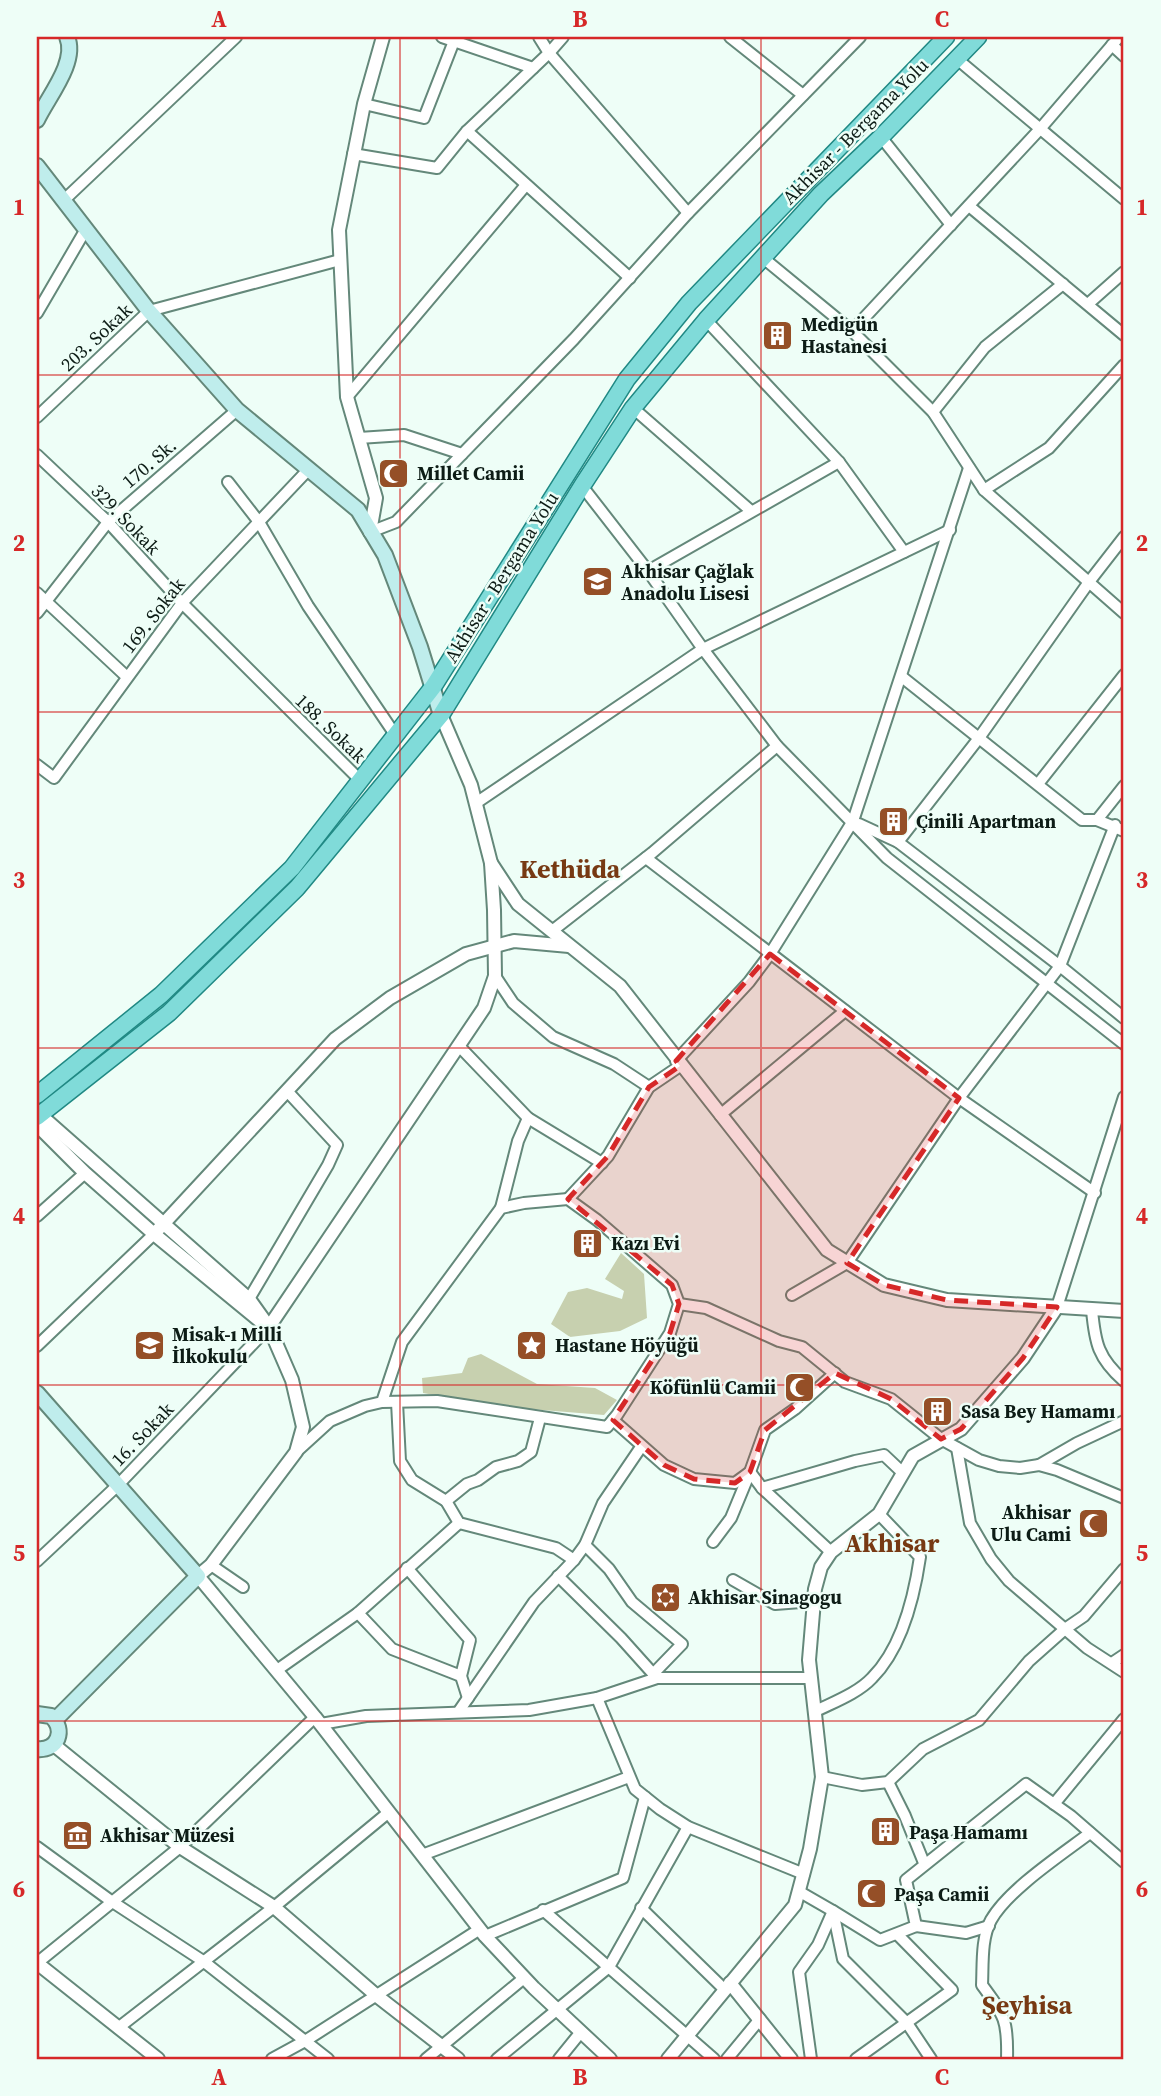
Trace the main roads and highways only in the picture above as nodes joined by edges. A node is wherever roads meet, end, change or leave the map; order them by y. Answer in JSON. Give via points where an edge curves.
{"nodes":[{"id":1,"x":67,"y":37,"type":"edge"},
{"id":2,"x":946,"y":37,"type":"edge"},
{"id":3,"x":978,"y":37,"type":"edge"},
{"id":4,"x":37,"y":120,"type":"edge"},
{"id":5,"x":38,"y":170,"type":"edge"},
{"id":6,"x":433,"y":687,"type":"junction"},
{"id":7,"x":441,"y":715,"type":"junction"},
{"id":8,"x":37,"y":1096,"type":"edge"},
{"id":9,"x":38,"y":1117,"type":"edge"},
{"id":10,"x":37,"y":1394,"type":"edge"},
{"id":11,"x":37,"y":1714,"type":"edge"},
{"id":12,"x":55,"y":1720,"type":"junction"},
{"id":13,"x":37,"y":1749,"type":"edge"}],
"edges":[{"from":1,"to":4,"type":"main road","via":[[66,69]]},
{"from":2,"to":6,"type":"main road","name":"Akhisar - Bergama Yolu","via":[[689,303],[627,379]]},
{"from":3,"to":7,"type":"main road","name":"Akhisar - Bergama Yolu","via":[[762,257],[633,408]]},
{"from":5,"to":6,"type":"main road","via":[[149,311],[237,410],[358,510],[384,555]]},
{"from":6,"to":7,"type":"main road"},
{"from":6,"to":8,"type":"main road","name":"Akhisar - Bergama Yolu","via":[[282,878],[161,995]]},
{"from":7,"to":9,"type":"main road","name":"Akhisar - Bergama Yolu","via":[[297,888],[169,1013]]},
{"from":10,"to":12,"type":"main road","via":[[198,1576]]},
{"from":11,"to":12,"type":"main road"},
{"from":12,"to":13,"type":"main road","via":[[60,1730],[54,1745]]}]}
